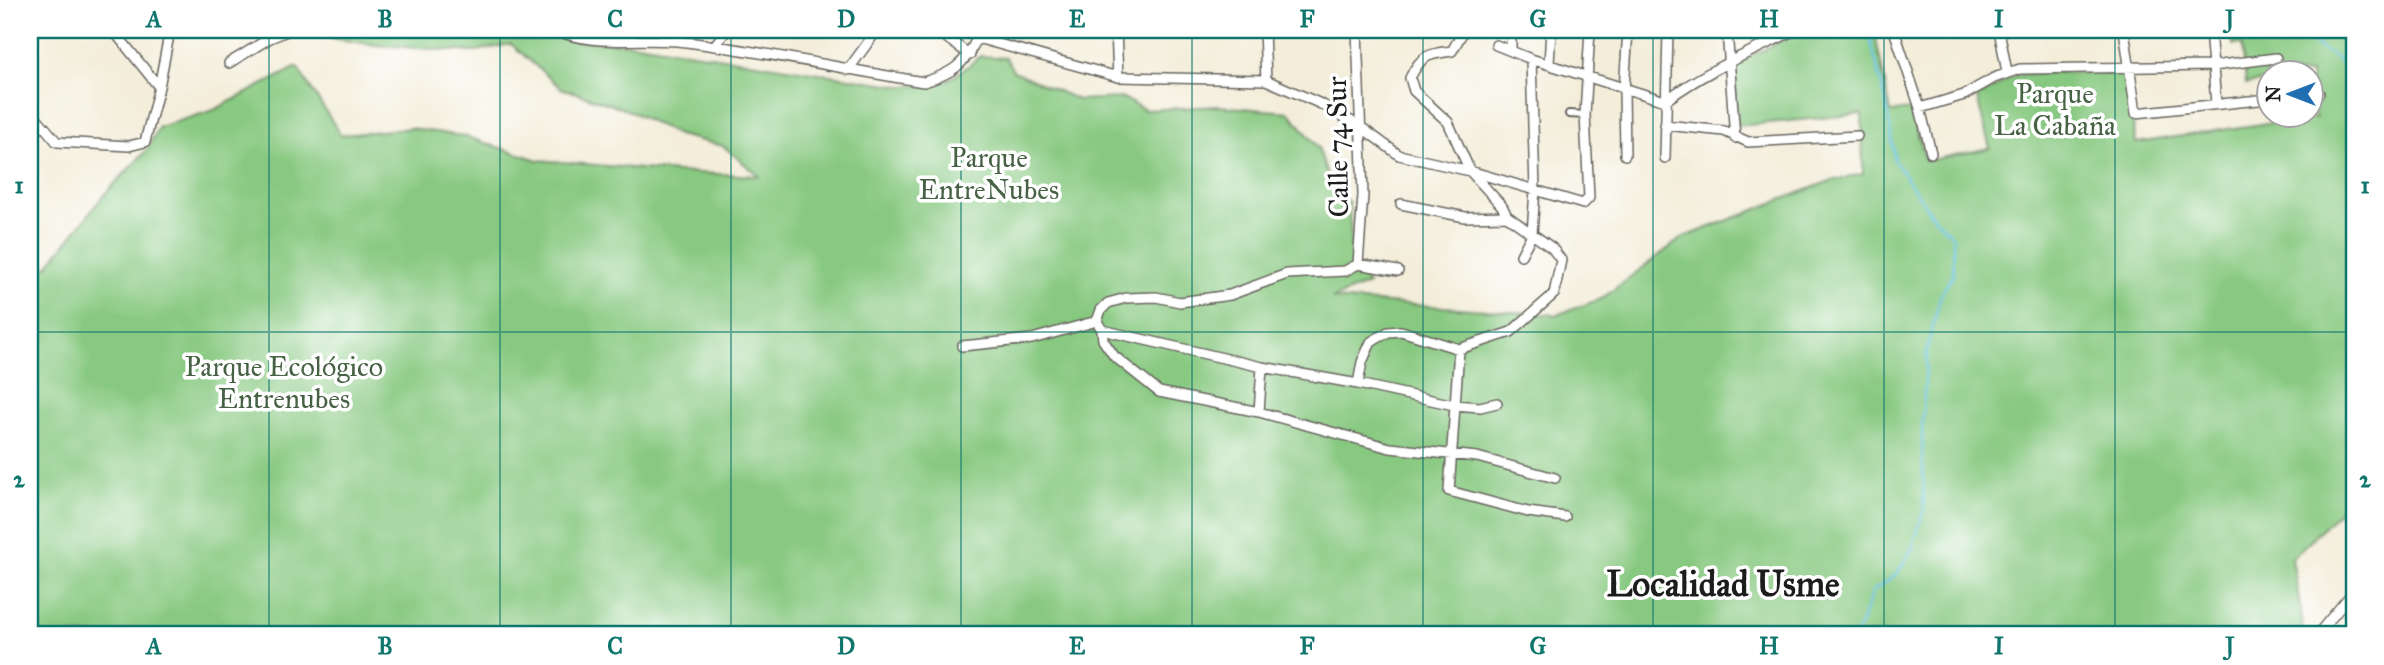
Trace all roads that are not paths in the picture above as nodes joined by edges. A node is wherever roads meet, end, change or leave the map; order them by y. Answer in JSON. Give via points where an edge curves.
{"nodes":[{"id":1,"x":113,"y":30,"type":"edge"},
{"id":2,"x":170,"y":30,"type":"edge"},
{"id":3,"x":289,"y":30,"type":"edge"},
{"id":4,"x":646,"y":30,"type":"edge"},
{"id":5,"x":727,"y":30,"type":"edge"},
{"id":6,"x":877,"y":30,"type":"edge"},
{"id":7,"x":936,"y":30,"type":"edge"},
{"id":8,"x":1116,"y":30,"type":"edge"},
{"id":9,"x":1264,"y":30,"type":"edge"},
{"id":10,"x":1357,"y":30,"type":"edge"},
{"id":11,"x":1464,"y":30,"type":"edge"},
{"id":12,"x":1511,"y":30,"type":"edge"},
{"id":13,"x":1550,"y":30,"type":"edge"},
{"id":14,"x":1590,"y":30,"type":"edge"},
{"id":15,"x":1628,"y":30,"type":"edge"},
{"id":16,"x":1668,"y":30,"type":"edge"},
{"id":17,"x":1727,"y":30,"type":"edge"},
{"id":18,"x":1795,"y":30,"type":"edge"},
{"id":19,"x":1894,"y":30,"type":"edge"},
{"id":20,"x":1999,"y":30,"type":"edge"},
{"id":21,"x":2124,"y":30,"type":"edge"},
{"id":22,"x":2210,"y":30,"type":"edge"},
{"id":23,"x":563,"y":31,"type":"edge"},
{"id":24,"x":267,"y":34,"type":"edge"},
{"id":25,"x":976,"y":34,"type":"edge"},
{"id":26,"x":638,"y":40,"type":"junction"},
{"id":27,"x":1496,"y":45,"type":"dead end"},
{"id":28,"x":714,"y":46,"type":"junction"},
{"id":29,"x":1511,"y":50,"type":"junction"},
{"id":30,"x":970,"y":54,"type":"junction"},
{"id":31,"x":2276,"y":58,"type":"dead end"},
{"id":32,"x":1531,"y":59,"type":"junction"},
{"id":33,"x":1729,"y":62,"type":"junction"},
{"id":34,"x":229,"y":63,"type":"dead end"},
{"id":35,"x":1549,"y":64,"type":"junction"},
{"id":36,"x":2213,"y":66,"type":"junction"},
{"id":37,"x":2130,"y":69,"type":"junction"},
{"id":38,"x":848,"y":71,"type":"junction"},
{"id":39,"x":2007,"y":72,"type":"junction"},
{"id":40,"x":1118,"y":77,"type":"junction"},
{"id":41,"x":1588,"y":77,"type":"junction"},
{"id":42,"x":1266,"y":80,"type":"junction"},
{"id":43,"x":159,"y":87,"type":"junction"},
{"id":44,"x":1624,"y":90,"type":"junction"},
{"id":45,"x":2254,"y":100,"type":"edge"},
{"id":46,"x":1665,"y":101,"type":"junction"},
{"id":47,"x":2216,"y":104,"type":"junction"},
{"id":48,"x":1920,"y":108,"type":"junction"},
{"id":49,"x":30,"y":110,"type":"edge"},
{"id":50,"x":1569,"y":114,"type":"dead end"},
{"id":51,"x":1585,"y":115,"type":"junction"},
{"id":52,"x":1665,"y":125,"type":"junction"},
{"id":53,"x":1361,"y":127,"type":"junction"},
{"id":54,"x":1857,"y":136,"type":"dead end"},
{"id":55,"x":1735,"y":138,"type":"junction"},
{"id":56,"x":1931,"y":153,"type":"dead end"},
{"id":57,"x":1625,"y":155,"type":"dead end"},
{"id":58,"x":1665,"y":158,"type":"dead end"},
{"id":59,"x":1470,"y":170,"type":"junction"},
{"id":60,"x":1535,"y":188,"type":"junction"},
{"id":61,"x":1401,"y":204,"type":"dead end"},
{"id":62,"x":1507,"y":216,"type":"junction"},
{"id":63,"x":1532,"y":234,"type":"junction"},
{"id":64,"x":1521,"y":256,"type":"dead end"},
{"id":65,"x":1358,"y":264,"type":"junction"},
{"id":66,"x":1398,"y":271,"type":"dead end"},
{"id":67,"x":1100,"y":326,"type":"junction"},
{"id":68,"x":962,"y":346,"type":"dead end"},
{"id":69,"x":1459,"y":349,"type":"junction"},
{"id":70,"x":1262,"y":367,"type":"junction"},
{"id":71,"x":1358,"y":384,"type":"junction"},
{"id":72,"x":1497,"y":403,"type":"dead end"},
{"id":73,"x":1454,"y":405,"type":"junction"},
{"id":74,"x":1259,"y":412,"type":"junction"},
{"id":75,"x":1450,"y":454,"type":"junction"},
{"id":76,"x":1555,"y":478,"type":"dead end"},
{"id":77,"x":1565,"y":517,"type":"dead end"},
{"id":78,"x":2354,"y":591,"type":"edge"},
{"id":79,"x":2317,"y":635,"type":"edge"}],
"edges":[{"from":1,"to":43,"type":"street"},
{"from":2,"to":43,"type":"street"},
{"from":3,"to":24,"type":"street"},
{"from":4,"to":26,"type":"street"},
{"from":5,"to":28,"type":"street"},
{"from":6,"to":38,"type":"street"},
{"from":7,"to":30,"type":"street"},
{"from":8,"to":40,"type":"street"},
{"from":9,"to":42,"type":"street"},
{"from":10,"to":53,"type":"street","name":"Calle 74 Sur"},
{"from":11,"to":59,"type":"street","via":[[1452,51],[1429,54],[1417,62],[1410,78],[1414,91],[1448,122]]},
{"from":12,"to":29,"type":"street"},
{"from":13,"to":35,"type":"street"},
{"from":14,"to":41,"type":"street"},
{"from":15,"to":44,"type":"street"},
{"from":16,"to":46,"type":"street"},
{"from":17,"to":33,"type":"street"},
{"from":18,"to":33,"type":"street"},
{"from":19,"to":48,"type":"street"},
{"from":20,"to":39,"type":"street"},
{"from":21,"to":37,"type":"street"},
{"from":22,"to":36,"type":"street"},
{"from":23,"to":26,"type":"street","via":[[579,37]]},
{"from":24,"to":34,"type":"street"},
{"from":25,"to":30,"type":"street"},
{"from":25,"to":40,"type":"street"},
{"from":26,"to":28,"type":"street"},
{"from":27,"to":29,"type":"street"},
{"from":28,"to":38,"type":"street"},
{"from":29,"to":32,"type":"street"},
{"from":30,"to":38,"type":"street","via":[[961,65],[924,82]]},
{"from":31,"to":36,"type":"street"},
{"from":32,"to":35,"type":"street"},
{"from":32,"to":60,"type":"street"},
{"from":33,"to":46,"type":"street"},
{"from":33,"to":55,"type":"street"},
{"from":35,"to":41,"type":"street"},
{"from":36,"to":37,"type":"street"},
{"from":36,"to":47,"type":"street"},
{"from":37,"to":39,"type":"street"},
{"from":37,"to":47,"type":"street","via":[[2136,113]]},
{"from":39,"to":48,"type":"street","via":[[1964,95]]},
{"from":40,"to":42,"type":"street"},
{"from":41,"to":44,"type":"street"},
{"from":41,"to":51,"type":"street"},
{"from":42,"to":53,"type":"street"},
{"from":43,"to":49,"type":"street","via":[[148,138],[138,145],[57,142]]},
{"from":44,"to":46,"type":"street"},
{"from":44,"to":57,"type":"street"},
{"from":45,"to":47,"type":"street"},
{"from":46,"to":52,"type":"street"},
{"from":48,"to":56,"type":"street"},
{"from":50,"to":51,"type":"street"},
{"from":51,"to":60,"type":"street","via":[[1587,202],[1573,202]]},
{"from":52,"to":55,"type":"street","via":[[1724,131]]},
{"from":52,"to":58,"type":"street"},
{"from":53,"to":59,"type":"street","via":[[1399,155]]},
{"from":53,"to":65,"type":"street","name":"Calle 74 Sur"},
{"from":54,"to":55,"type":"street","via":[[1748,142]]},
{"from":59,"to":60,"type":"street"},
{"from":59,"to":62,"type":"street"},
{"from":60,"to":63,"type":"street"},
{"from":61,"to":62,"type":"street","via":[[1465,217]]},
{"from":62,"to":63,"type":"street"},
{"from":63,"to":64,"type":"street"},
{"from":63,"to":69,"type":"street","via":[[1562,260],[1554,294],[1511,332]]},
{"from":65,"to":66,"type":"street"},
{"from":65,"to":67,"type":"street","via":[[1345,271],[1287,274],[1230,295],[1180,302],[1126,298],[1101,310]]},
{"from":67,"to":68,"type":"street"},
{"from":67,"to":70,"type":"street"},
{"from":67,"to":74,"type":"street","via":[[1114,356],[1159,392]]},
{"from":69,"to":71,"type":"street","via":[[1401,331],[1388,332],[1371,342]]},
{"from":69,"to":73,"type":"street"},
{"from":70,"to":71,"type":"street"},
{"from":70,"to":74,"type":"street"},
{"from":71,"to":73,"type":"street"},
{"from":72,"to":73,"type":"street"},
{"from":73,"to":75,"type":"street"},
{"from":74,"to":75,"type":"street","via":[[1390,448]]},
{"from":75,"to":76,"type":"street"},
{"from":75,"to":77,"type":"street","via":[[1448,491]]},
{"from":78,"to":79,"type":"street"}]}
